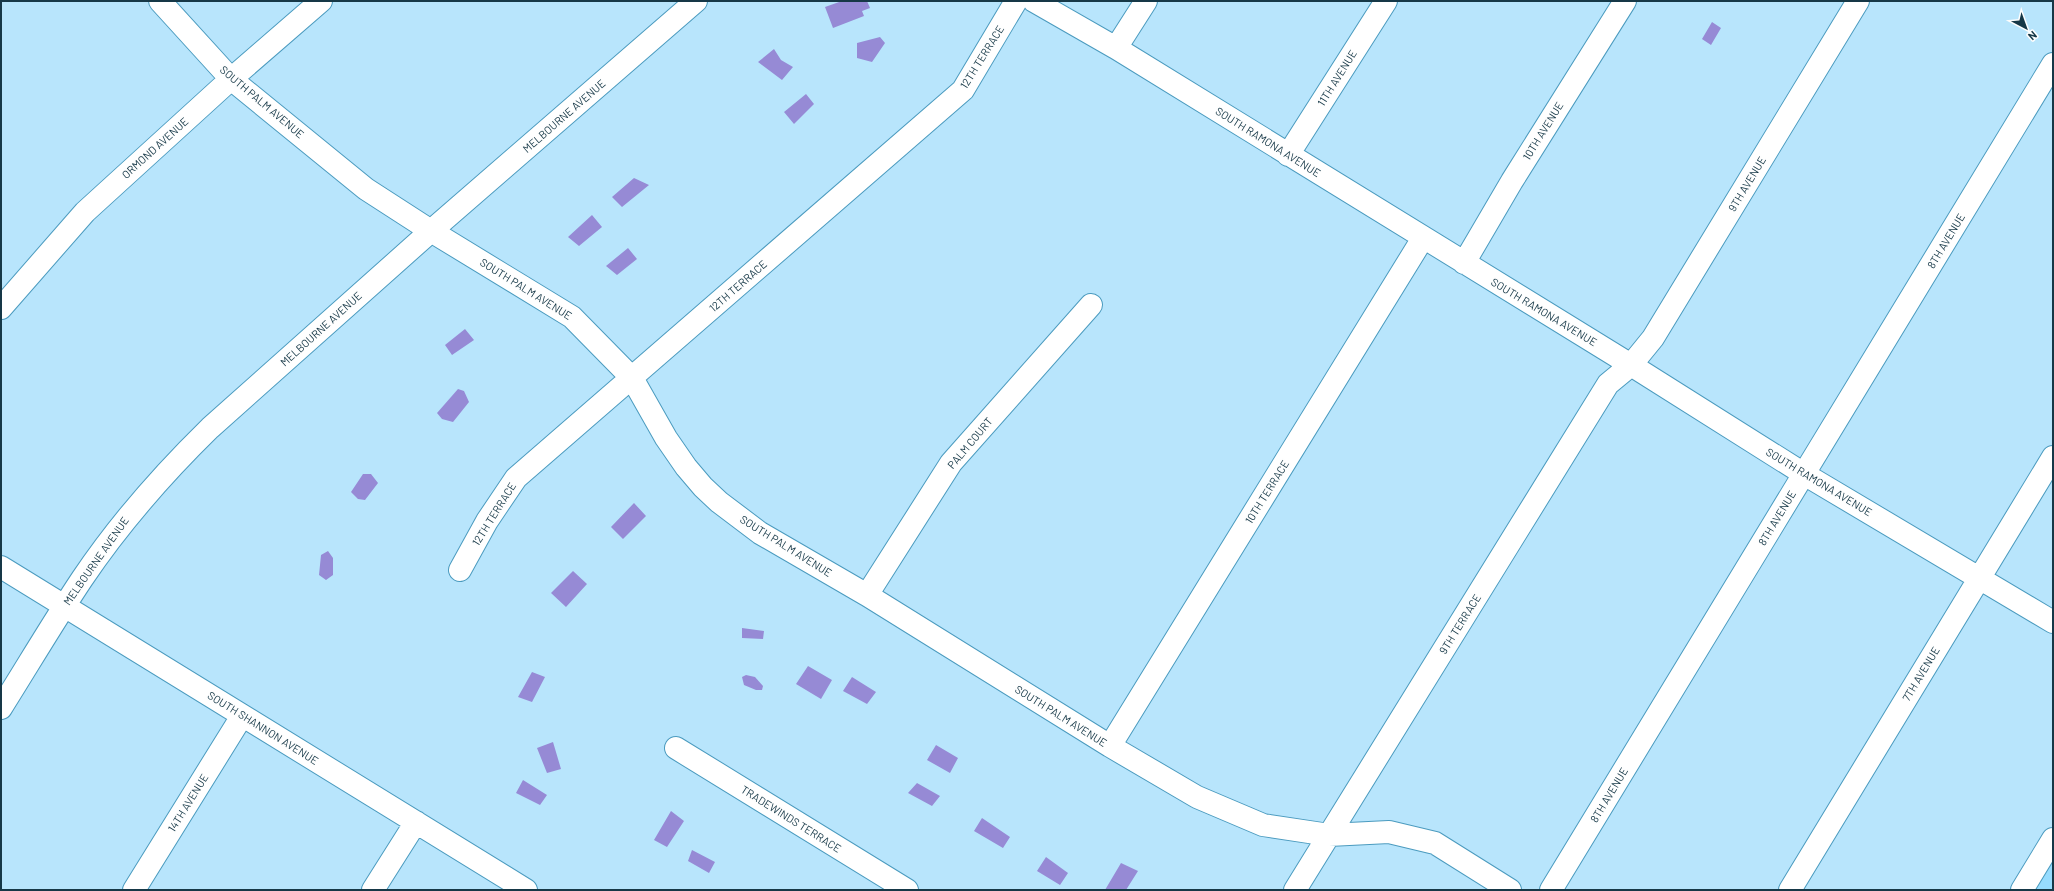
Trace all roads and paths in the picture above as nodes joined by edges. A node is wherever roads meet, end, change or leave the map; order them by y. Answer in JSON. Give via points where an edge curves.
{"nodes":[{"id":1,"x":160,"y":1,"type":"edge"},
{"id":2,"x":321,"y":1,"type":"edge"},
{"id":3,"x":696,"y":1,"type":"edge"},
{"id":4,"x":1016,"y":1,"type":"edge"},
{"id":5,"x":1034,"y":1,"type":"edge"},
{"id":6,"x":1146,"y":1,"type":"edge"},
{"id":7,"x":1386,"y":1,"type":"edge"},
{"id":8,"x":1625,"y":1,"type":"edge"},
{"id":9,"x":1858,"y":1,"type":"edge"},
{"id":10,"x":1116,"y":48,"type":"junction"},
{"id":11,"x":2053,"y":64,"type":"edge"},
{"id":12,"x":231,"y":79,"type":"junction"},
{"id":13,"x":1288,"y":155,"type":"junction"},
{"id":14,"x":431,"y":231,"type":"junction"},
{"id":15,"x":1423,"y":238,"type":"junction"},
{"id":16,"x":1464,"y":263,"type":"junction"},
{"id":17,"x":1091,"y":305,"type":"dead end"},
{"id":18,"x":1,"y":308,"type":"edge"},
{"id":19,"x":1631,"y":365,"type":"junction"},
{"id":20,"x":632,"y":378,"type":"junction"},
{"id":21,"x":2053,"y":458,"type":"edge"},
{"id":22,"x":1804,"y":474,"type":"junction"},
{"id":23,"x":1,"y":566,"type":"edge"},
{"id":24,"x":460,"y":570,"type":"dead end"},
{"id":25,"x":1979,"y":577,"type":"junction"},
{"id":26,"x":867,"y":596,"type":"junction"},
{"id":27,"x":65,"y":605,"type":"junction"},
{"id":28,"x":2053,"y":622,"type":"edge"},
{"id":29,"x":1,"y":708,"type":"edge"},
{"id":30,"x":242,"y":716,"type":"junction"},
{"id":31,"x":1110,"y":746,"type":"junction"},
{"id":32,"x":676,"y":748,"type":"dead end"},
{"id":33,"x":416,"y":822,"type":"junction"},
{"id":34,"x":1329,"y":835,"type":"junction"},
{"id":35,"x":2053,"y":839,"type":"edge"},
{"id":36,"x":134,"y":890,"type":"edge"},
{"id":37,"x":373,"y":890,"type":"edge"},
{"id":38,"x":526,"y":890,"type":"edge"},
{"id":39,"x":907,"y":890,"type":"edge"},
{"id":40,"x":1295,"y":890,"type":"edge"},
{"id":41,"x":1510,"y":890,"type":"edge"},
{"id":42,"x":1551,"y":890,"type":"edge"},
{"id":43,"x":1790,"y":890,"type":"edge"},
{"id":44,"x":2022,"y":890,"type":"edge"}],
"edges":[{"from":1,"to":12,"type":"street","name":"SOUTH PALM AVENUE"},
{"from":2,"to":12,"type":"street","name":"ORMOND AVENUE"},
{"from":3,"to":14,"type":"street","name":"MELBOURNE AVENUE"},
{"from":4,"to":20,"type":"street","name":"12TH TERRACE","via":[[963,90]]},
{"from":5,"to":10,"type":"street","name":"SOUTH RAMONA AVENUE"},
{"from":6,"to":10,"type":"street"},
{"from":7,"to":13,"type":"street","name":"11TH AVENUE"},
{"from":8,"to":16,"type":"street","name":"10TH AVENUE","via":[[1516,174]]},
{"from":9,"to":19,"type":"street","name":"9TH AVENUE","via":[[1653,338]]},
{"from":10,"to":13,"type":"street","name":"SOUTH RAMONA AVENUE"},
{"from":11,"to":22,"type":"street","name":"8TH AVENUE"},
{"from":12,"to":14,"type":"street","name":"SOUTH PALM AVENUE","via":[[366,189]]},
{"from":12,"to":18,"type":"street","name":"ORMOND AVENUE","via":[[85,212]]},
{"from":13,"to":15,"type":"street","name":"SOUTH RAMONA AVENUE"},
{"from":14,"to":20,"type":"street","name":"SOUTH PALM AVENUE","via":[[572,317]]},
{"from":14,"to":27,"type":"street","name":"MELBOURNE AVENUE","via":[[185,452],[134,509]]},
{"from":15,"to":16,"type":"street","name":"SOUTH RAMONA AVENUE"},
{"from":15,"to":31,"type":"street","name":"10TH TERRACE"},
{"from":16,"to":19,"type":"street","name":"SOUTH RAMONA AVENUE"},
{"from":17,"to":26,"type":"street","name":"PALM COURT","via":[[951,463]]},
{"from":19,"to":22,"type":"street","name":"SOUTH RAMONA AVENUE"},
{"from":19,"to":34,"type":"street","name":"9TH TERRACE","via":[[1608,384]]},
{"from":20,"to":24,"type":"street","name":"12TH TERRACE","via":[[516,478],[487,520]]},
{"from":20,"to":26,"type":"street","name":"SOUTH PALM AVENUE","via":[[666,438],[686,467],[719,502],[760,533]]},
{"from":21,"to":25,"type":"street","name":"7TH AVENUE"},
{"from":22,"to":25,"type":"street","name":"SOUTH RAMONA AVENUE"},
{"from":22,"to":42,"type":"street","name":"8TH AVENUE"},
{"from":23,"to":27,"type":"street","name":"SOUTH SHANNON AVENUE"},
{"from":25,"to":28,"type":"street","name":"SOUTH RAMONA AVENUE"},
{"from":25,"to":43,"type":"street","name":"7TH AVENUE"},
{"from":26,"to":31,"type":"street","name":"SOUTH PALM AVENUE"},
{"from":27,"to":29,"type":"street","name":"MELBOURNE AVENUE"},
{"from":27,"to":30,"type":"street","name":"SOUTH SHANNON AVENUE"},
{"from":30,"to":33,"type":"street","name":"SOUTH SHANNON AVENUE"},
{"from":30,"to":36,"type":"street","name":"14TH AVENUE"},
{"from":31,"to":34,"type":"street","name":"SOUTH PALM AVENUE","via":[[1197,797],[1264,825]]},
{"from":32,"to":39,"type":"street","name":"TRADEWINDS TERRACE"},
{"from":33,"to":37,"type":"street"},
{"from":33,"to":38,"type":"street","name":"SOUTH SHANNON AVENUE"},
{"from":34,"to":40,"type":"street","name":"9TH TERRACE"},
{"from":34,"to":41,"type":"street","name":"SOUTH PALM AVENUE","via":[[1389,832],[1435,843]]},
{"from":35,"to":44,"type":"street"}]}
